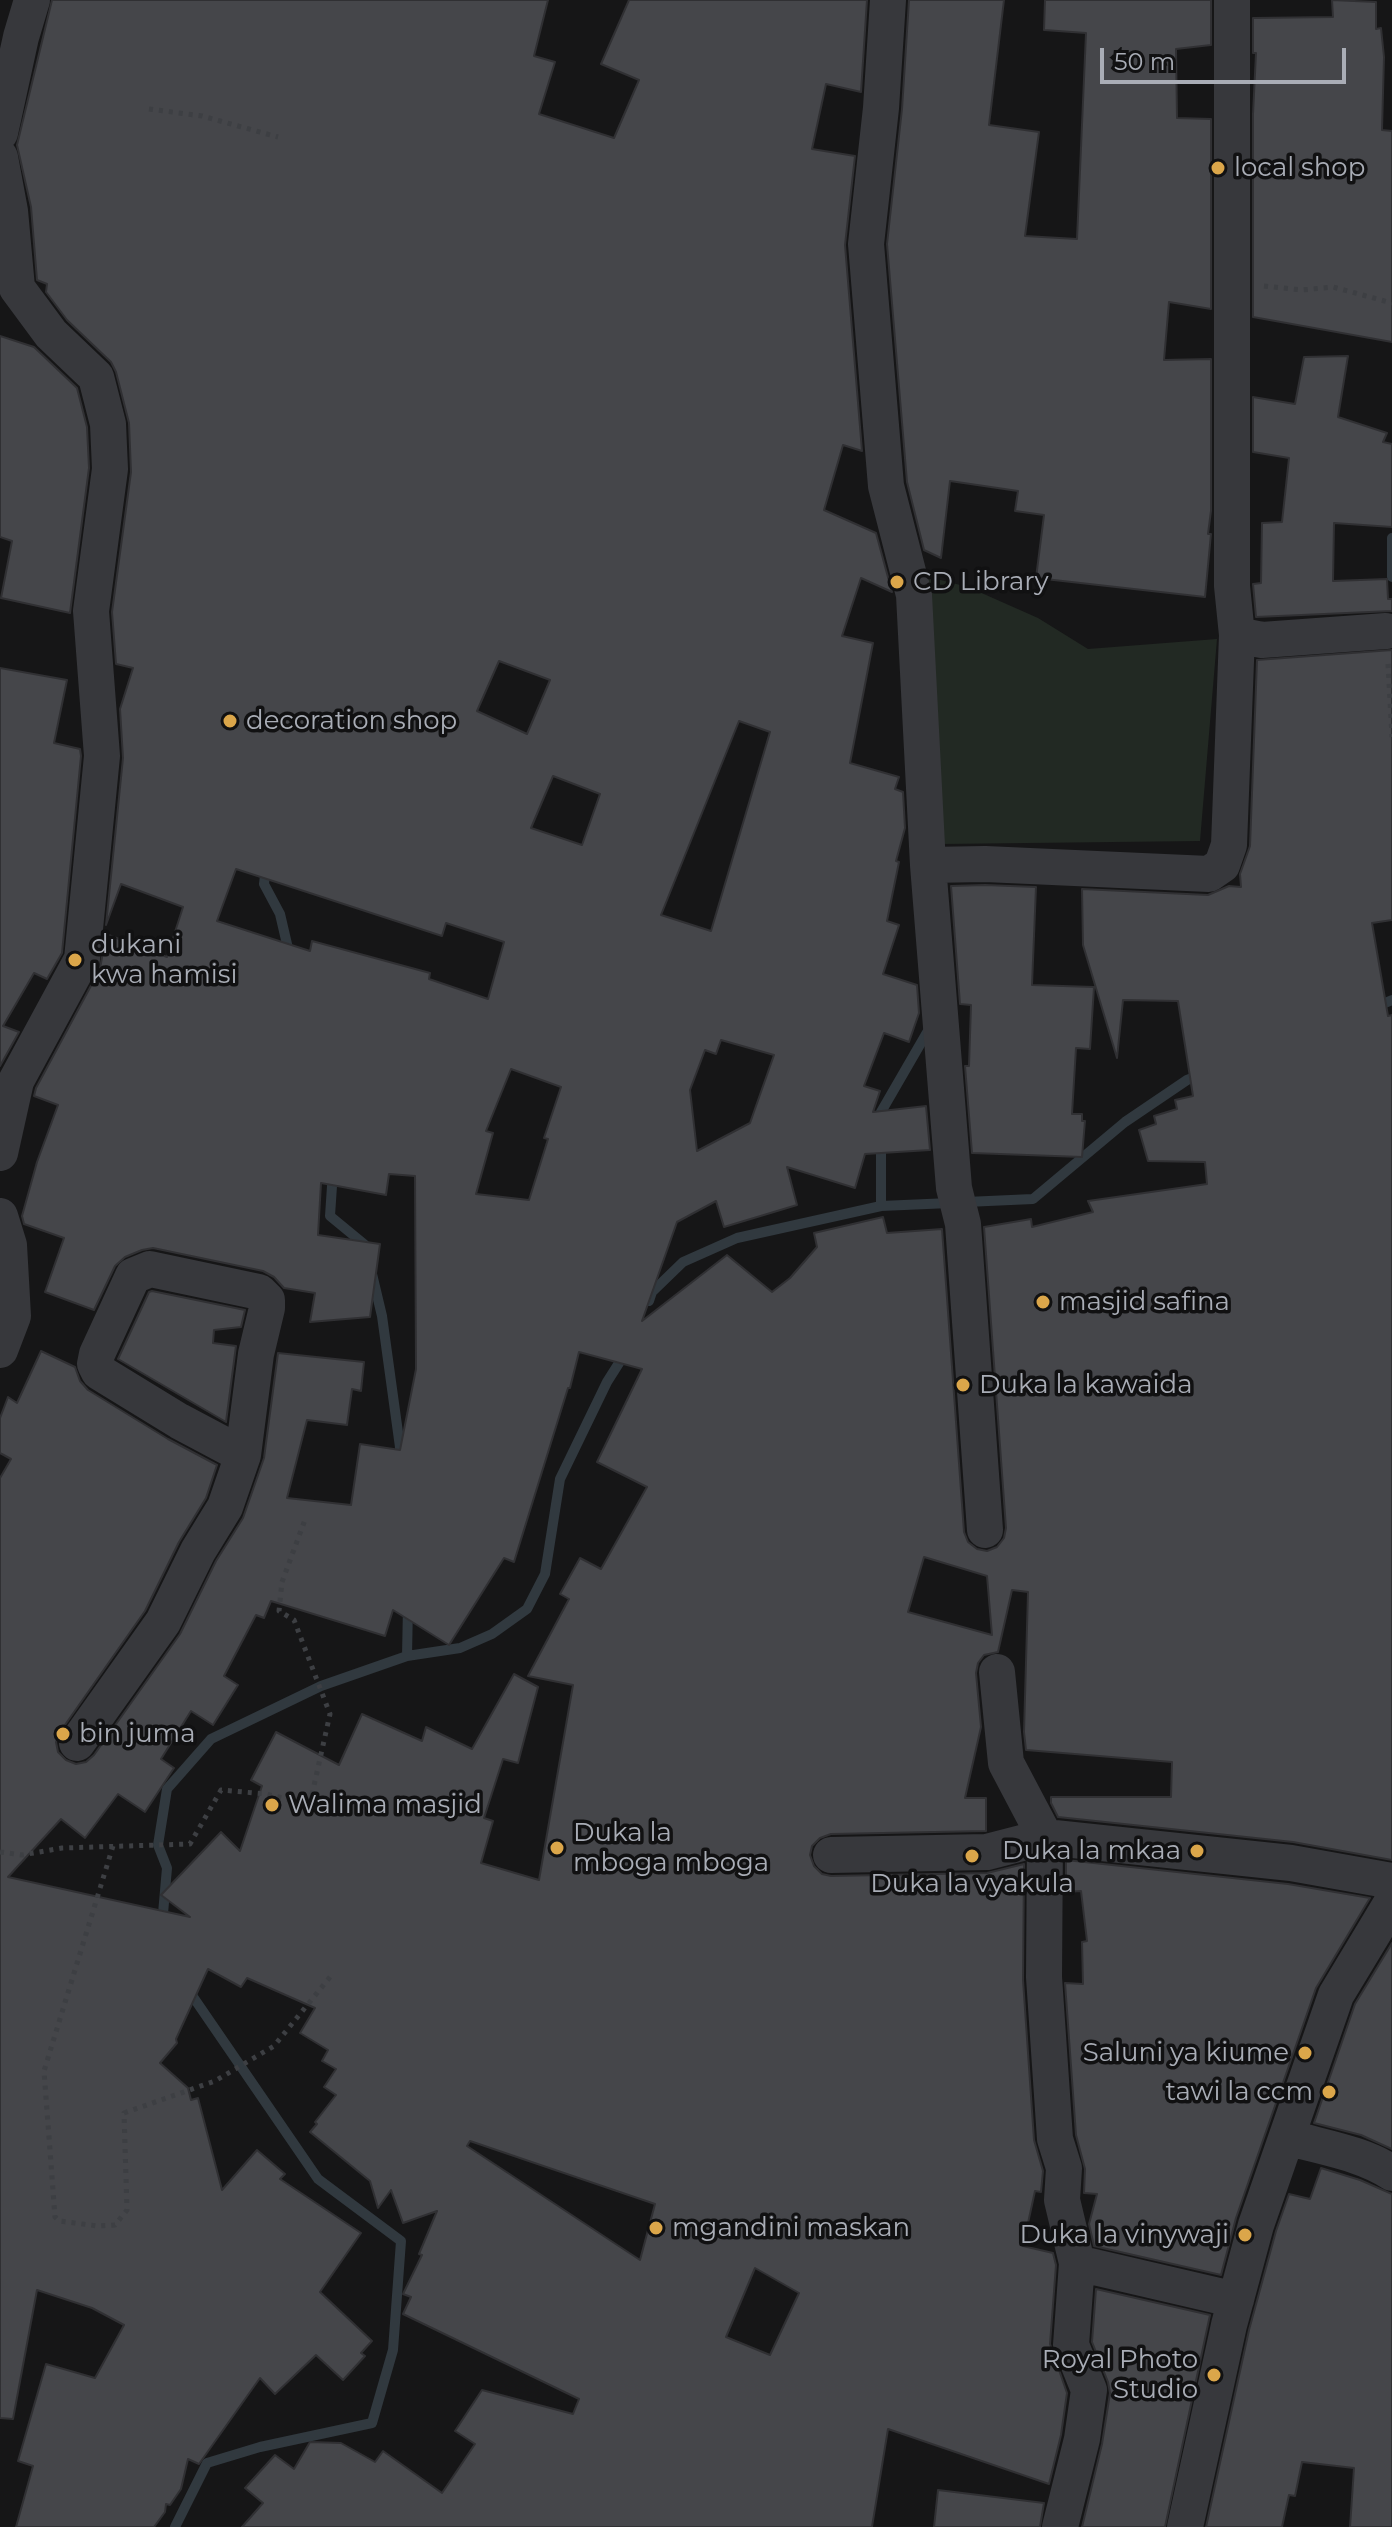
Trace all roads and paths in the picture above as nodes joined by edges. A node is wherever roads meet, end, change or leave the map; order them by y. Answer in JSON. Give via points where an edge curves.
{"nodes":[{"id":1,"x":32,"y":0,"type":"edge"},
{"id":2,"x":888,"y":0,"type":"edge"},
{"id":3,"x":1232,"y":0,"type":"edge"},
{"id":4,"x":149,"y":109,"type":"dead end"},
{"id":5,"x":0,"y":133,"type":"edge"},
{"id":6,"x":278,"y":137,"type":"dead end"},
{"id":7,"x":0,"y":157,"type":"edge"},
{"id":8,"x":1232,"y":289,"type":"junction"},
{"id":9,"x":1392,"y":303,"type":"edge"},
{"id":10,"x":1386,"y":631,"type":"joint"},
{"id":11,"x":1237,"y":635,"type":"junction"},
{"id":12,"x":1392,"y":737,"type":"edge"},
{"id":13,"x":928,"y":865,"type":"junction"},
{"id":14,"x":0,"y":1153,"type":"edge"},
{"id":15,"x":0,"y":1216,"type":"edge"},
{"id":16,"x":0,"y":1350,"type":"edge"},
{"id":17,"x":243,"y":1455,"type":"junction"},
{"id":18,"x":306,"y":1517,"type":"dead end"},
{"id":19,"x":985,"y":1530,"type":"dead end"},
{"id":20,"x":997,"y":1672,"type":"dead end"},
{"id":21,"x":77,"y":1743,"type":"dead end"},
{"id":22,"x":1045,"y":1837,"type":"junction"},
{"id":23,"x":113,"y":1846,"type":"junction"},
{"id":24,"x":0,"y":1852,"type":"edge"},
{"id":25,"x":831,"y":1855,"type":"dead end"},
{"id":26,"x":1392,"y":1881,"type":"edge"},
{"id":27,"x":1392,"y":1902,"type":"edge"},
{"id":28,"x":330,"y":1977,"type":"dead end"},
{"id":29,"x":1287,"y":2137,"type":"junction"},
{"id":30,"x":1392,"y":2173,"type":"edge"},
{"id":31,"x":1077,"y":2263,"type":"junction"},
{"id":32,"x":1236,"y":2300,"type":"junction"},
{"id":33,"x":1060,"y":2527,"type":"edge"},
{"id":34,"x":1185,"y":2527,"type":"edge"}],
"edges":[{"from":1,"to":5,"type":"street"},
{"from":2,"to":13,"type":"street","via":[[866,244],[886,486],[914,595]]},
{"from":3,"to":8,"type":"street"},
{"from":4,"to":6,"type":"path","via":[[202,116]]},
{"from":7,"to":14,"type":"street","via":[[17,288],[51,334],[96,377],[108,424],[110,469],[91,611],[102,756],[82,959],[16,1081]]},
{"from":8,"to":9,"type":"path","via":[[1333,287]]},
{"from":8,"to":11,"type":"street","via":[[1232,586]]},
{"from":10,"to":11,"type":"street","via":[[1262,640]]},
{"from":10,"to":12,"type":"path"},
{"from":11,"to":13,"type":"street","via":[[1229,845],[1222,865],[1209,874]]},
{"from":13,"to":19,"type":"street","via":[[954,1188],[963,1224]]},
{"from":15,"to":16,"type":"street","via":[[9,1245],[13,1316]]},
{"from":17,"to":17,"type":"street","via":[[267,1300],[259,1292],[150,1269],[133,1276],[97,1354],[99,1372]]},
{"from":17,"to":21,"type":"street","via":[[225,1507],[163,1622]]},
{"from":18,"to":23,"type":"path","via":[[282,1582],[279,1611],[294,1620],[330,1714],[311,1799],[304,1803],[221,1790],[190,1844]]},
{"from":20,"to":22,"type":"street","via":[[1006,1763]]},
{"from":22,"to":25,"type":"street","via":[[987,1852]]},
{"from":22,"to":26,"type":"street","via":[[1291,1863]]},
{"from":22,"to":31,"type":"street","via":[[1044,1977],[1055,2139]]},
{"from":23,"to":24,"type":"path","via":[[22,1855]]},
{"from":23,"to":28,"type":"path","via":[[44,2071],[59,2221],[115,2225],[127,2210],[124,2113],[215,2081],[274,2046]]},
{"from":27,"to":29,"type":"street","via":[[1336,1995]]},
{"from":29,"to":30,"type":"street"},
{"from":29,"to":32,"type":"street"},
{"from":31,"to":32,"type":"street"},
{"from":31,"to":33,"type":"street","via":[[1071,2345],[1089,2390]]},
{"from":32,"to":34,"type":"street"}]}
